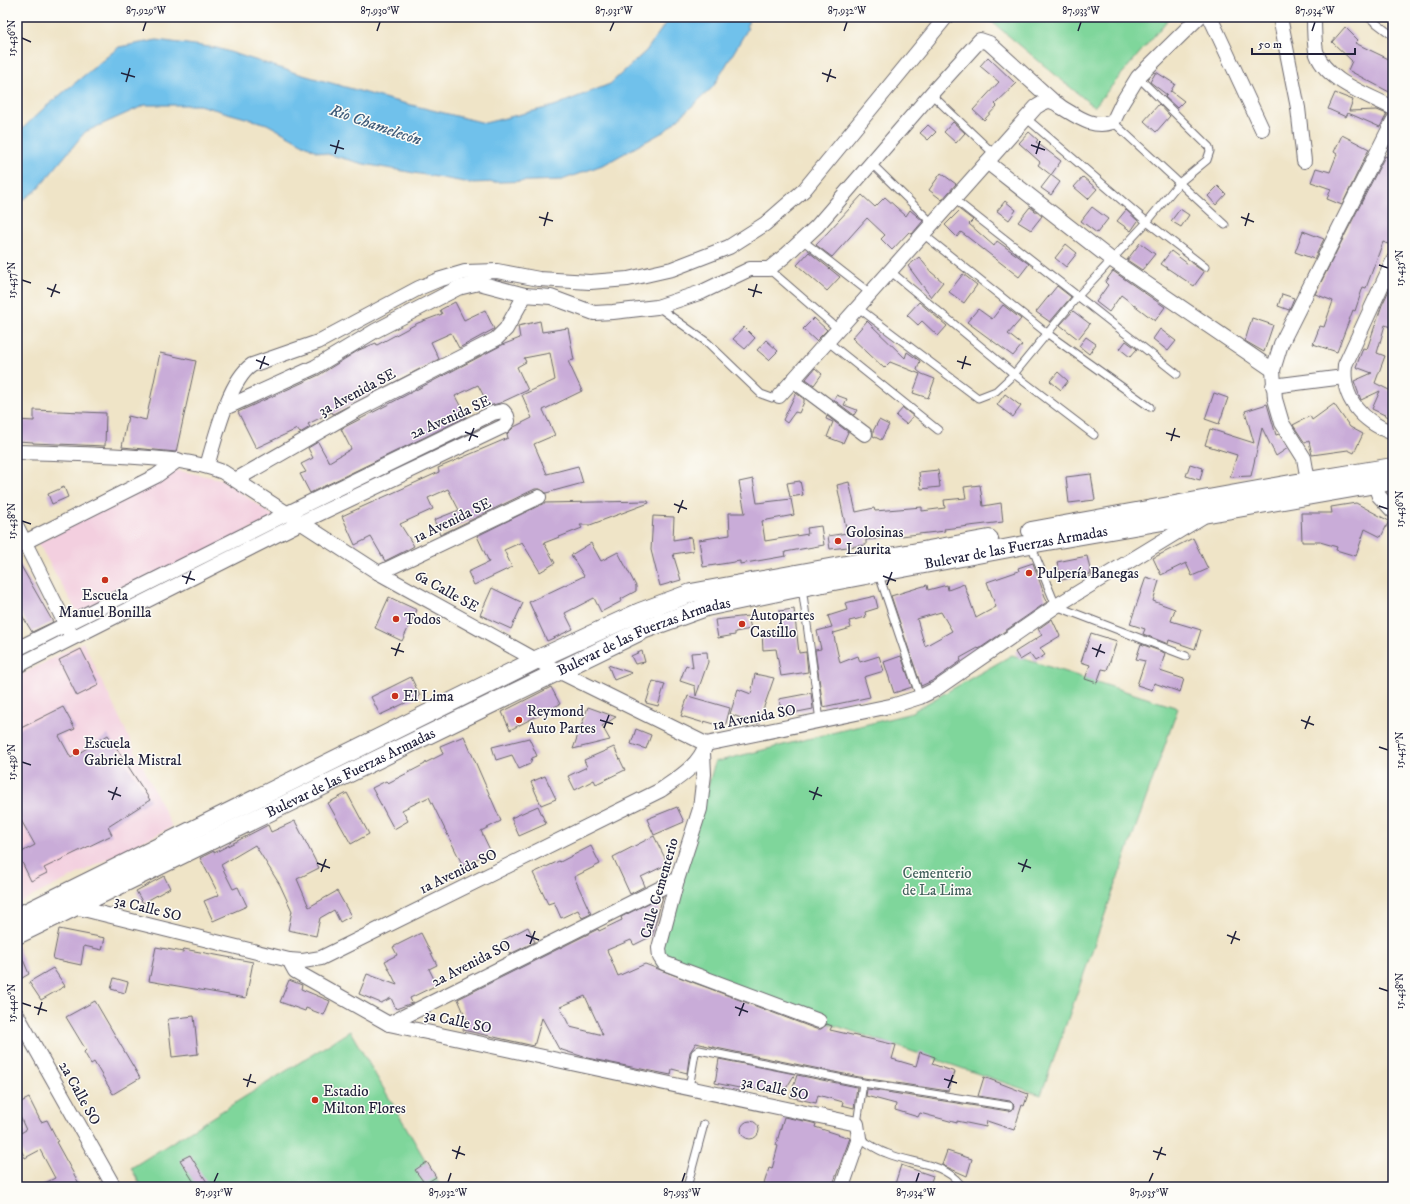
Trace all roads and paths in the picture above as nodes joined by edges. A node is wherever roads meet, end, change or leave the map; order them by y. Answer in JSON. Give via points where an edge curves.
{"nodes":[{"id":1,"x":946,"y":17,"type":"edge"},
{"id":2,"x":1199,"y":17,"type":"edge"},
{"id":3,"x":1210,"y":17,"type":"edge"},
{"id":4,"x":1280,"y":17,"type":"edge"},
{"id":5,"x":1314,"y":17,"type":"edge"},
{"id":6,"x":1368,"y":17,"type":"edge"},
{"id":7,"x":1393,"y":36,"type":"edge"},
{"id":8,"x":1138,"y":77,"type":"junction"},
{"id":9,"x":931,"y":94,"type":"junction"},
{"id":10,"x":1053,"y":101,"type":"junction"},
{"id":11,"x":1393,"y":108,"type":"edge"},
{"id":12,"x":1026,"y":118,"type":"junction"},
{"id":13,"x":1393,"y":121,"type":"edge"},
{"id":14,"x":1113,"y":122,"type":"junction"},
{"id":15,"x":1262,"y":129,"type":"dead end"},
{"id":16,"x":990,"y":158,"type":"junction"},
{"id":17,"x":1304,"y":161,"type":"dead end"},
{"id":18,"x":872,"y":164,"type":"junction"},
{"id":19,"x":1179,"y":183,"type":"junction"},
{"id":20,"x":954,"y":199,"type":"junction"},
{"id":21,"x":1147,"y":222,"type":"junction"},
{"id":22,"x":932,"y":223,"type":"junction"},
{"id":23,"x":1225,"y":225,"type":"dead end"},
{"id":24,"x":922,"y":234,"type":"junction"},
{"id":25,"x":802,"y":240,"type":"junction"},
{"id":26,"x":1112,"y":260,"type":"junction"},
{"id":27,"x":1393,"y":261,"type":"edge"},
{"id":28,"x":1205,"y":267,"type":"dead end"},
{"id":29,"x":768,"y":269,"type":"junction"},
{"id":30,"x":890,"y":270,"type":"junction"},
{"id":31,"x":870,"y":293,"type":"junction"},
{"id":32,"x":525,"y":295,"type":"junction"},
{"id":33,"x":1078,"y":296,"type":"junction"},
{"id":34,"x":657,"y":306,"type":"junction"},
{"id":35,"x":857,"y":307,"type":"junction"},
{"id":36,"x":838,"y":329,"type":"junction"},
{"id":37,"x":1048,"y":334,"type":"junction"},
{"id":38,"x":827,"y":341,"type":"junction"},
{"id":39,"x":1273,"y":370,"type":"junction"},
{"id":40,"x":1014,"y":374,"type":"junction"},
{"id":41,"x":1177,"y":374,"type":"dead end"},
{"id":42,"x":1344,"y":377,"type":"junction"},
{"id":43,"x":793,"y":380,"type":"junction"},
{"id":44,"x":1273,"y":386,"type":"junction"},
{"id":45,"x":779,"y":396,"type":"joint"},
{"id":46,"x":225,"y":408,"type":"junction"},
{"id":47,"x":1150,"y":408,"type":"dead end"},
{"id":48,"x":938,"y":430,"type":"dead end"},
{"id":49,"x":1393,"y":433,"type":"edge"},
{"id":50,"x":865,"y":434,"type":"dead end"},
{"id":51,"x":1094,"y":435,"type":"dead end"},
{"id":52,"x":17,"y":452,"type":"edge"},
{"id":53,"x":178,"y":460,"type":"junction"},
{"id":54,"x":207,"y":466,"type":"junction"},
{"id":55,"x":1393,"y":467,"type":"edge"},
{"id":56,"x":237,"y":479,"type":"junction"},
{"id":57,"x":1308,"y":481,"type":"junction"},
{"id":58,"x":1393,"y":481,"type":"edge"},
{"id":59,"x":1375,"y":485,"type":"junction"},
{"id":60,"x":539,"y":497,"type":"dead end"},
{"id":61,"x":1393,"y":511,"type":"edge"},
{"id":62,"x":288,"y":513,"type":"junction"},
{"id":63,"x":1206,"y":514,"type":"junction"},
{"id":64,"x":302,"y":522,"type":"junction"},
{"id":65,"x":17,"y":527,"type":"edge"},
{"id":66,"x":21,"y":544,"type":"edge"},
{"id":67,"x":1030,"y":544,"type":"junction"},
{"id":68,"x":878,"y":572,"type":"junction"},
{"id":69,"x":379,"y":573,"type":"junction"},
{"id":70,"x":802,"y":587,"type":"junction"},
{"id":71,"x":1056,"y":606,"type":"junction"},
{"id":72,"x":66,"y":624,"type":"junction"},
{"id":73,"x":73,"y":639,"type":"junction"},
{"id":74,"x":17,"y":649,"type":"edge"},
{"id":75,"x":1186,"y":656,"type":"dead end"},
{"id":76,"x":536,"y":660,"type":"junction"},
{"id":77,"x":17,"y":666,"type":"edge"},
{"id":78,"x":560,"y":672,"type":"junction"},
{"id":79,"x":920,"y":697,"type":"junction"},
{"id":80,"x":820,"y":721,"type":"junction"},
{"id":81,"x":705,"y":749,"type":"junction"},
{"id":82,"x":676,"y":880,"type":"junction"},
{"id":83,"x":68,"y":901,"type":"junction"},
{"id":84,"x":17,"y":918,"type":"edge"},
{"id":85,"x":17,"y":935,"type":"edge"},
{"id":86,"x":288,"y":960,"type":"junction"},
{"id":87,"x":17,"y":1015,"type":"edge"},
{"id":88,"x":819,"y":1021,"type":"dead end"},
{"id":89,"x":389,"y":1024,"type":"junction"},
{"id":90,"x":863,"y":1083,"type":"junction"},
{"id":91,"x":689,"y":1088,"type":"junction"},
{"id":92,"x":1009,"y":1106,"type":"dead end"},
{"id":93,"x":704,"y":1124,"type":"dead end"},
{"id":94,"x":858,"y":1131,"type":"junction"},
{"id":95,"x":114,"y":1187,"type":"edge"},
{"id":96,"x":687,"y":1187,"type":"edge"},
{"id":97,"x":842,"y":1187,"type":"edge"},
{"id":98,"x":960,"y":1187,"type":"edge"}],
"edges":[{"from":1,"to":46,"type":"street","via":[[804,190],[764,224],[728,247],[672,269],[628,279],[590,282],[539,279],[497,271],[465,272],[438,280],[318,342],[252,365],[240,374]]},
{"from":2,"to":8,"type":"street"},
{"from":3,"to":15,"type":"street"},
{"from":4,"to":17,"type":"street","via":[[1298,108]]},
{"from":5,"to":11,"type":"street","via":[[1316,52],[1320,62],[1332,76]]},
{"from":6,"to":7,"type":"lane"},
{"from":8,"to":14,"type":"street"},
{"from":8,"to":19,"type":"lane","via":[[1210,151],[1207,160]]},
{"from":9,"to":10,"type":"street","via":[[980,40],[989,43]]},
{"from":9,"to":16,"type":"lane"},
{"from":9,"to":18,"type":"street"},
{"from":10,"to":12,"type":"street","via":[[1046,101],[1036,107]]},
{"from":10,"to":14,"type":"street","via":[[1094,124],[1106,125]]},
{"from":12,"to":16,"type":"street"},
{"from":12,"to":21,"type":"lane"},
{"from":13,"to":39,"type":"street","via":[[1281,344]]},
{"from":14,"to":19,"type":"lane"},
{"from":16,"to":20,"type":"street"},
{"from":16,"to":26,"type":"street"},
{"from":18,"to":22,"type":"lane"},
{"from":18,"to":25,"type":"street"},
{"from":19,"to":21,"type":"lane"},
{"from":19,"to":23,"type":"lane"},
{"from":20,"to":22,"type":"street"},
{"from":20,"to":33,"type":"lane"},
{"from":21,"to":26,"type":"lane"},
{"from":21,"to":28,"type":"lane"},
{"from":22,"to":24,"type":"street"},
{"from":24,"to":30,"type":"street"},
{"from":24,"to":37,"type":"lane"},
{"from":25,"to":29,"type":"street"},
{"from":25,"to":31,"type":"lane"},
{"from":26,"to":33,"type":"lane"},
{"from":26,"to":39,"type":"street"},
{"from":27,"to":42,"type":"street","via":[[1345,365]]},
{"from":29,"to":34,"type":"street","via":[[750,269],[702,292]]},
{"from":29,"to":36,"type":"lane"},
{"from":30,"to":31,"type":"street"},
{"from":30,"to":40,"type":"lane"},
{"from":31,"to":35,"type":"street"},
{"from":32,"to":34,"type":"street","via":[[551,297],[594,313]]},
{"from":32,"to":46,"type":"street","via":[[479,283],[458,288],[375,331],[315,367]]},
{"from":32,"to":56,"type":"street","name":"3a Avenida SE","via":[[506,329],[496,339],[357,410]]},
{"from":33,"to":37,"type":"lane"},
{"from":33,"to":41,"type":"lane"},
{"from":34,"to":45,"type":"lane","via":[[708,343],[761,394],[772,398]]},
{"from":35,"to":36,"type":"street"},
{"from":35,"to":40,"type":"lane","via":[[978,398],[996,391]]},
{"from":36,"to":38,"type":"street"},
{"from":37,"to":40,"type":"lane"},
{"from":37,"to":47,"type":"lane"},
{"from":38,"to":43,"type":"street"},
{"from":38,"to":48,"type":"lane"},
{"from":39,"to":44,"type":"street"},
{"from":40,"to":51,"type":"lane"},
{"from":42,"to":44,"type":"street"},
{"from":42,"to":49,"type":"street","via":[[1354,406],[1370,422]]},
{"from":43,"to":45,"type":"street"},
{"from":43,"to":50,"type":"street"},
{"from":44,"to":57,"type":"street","via":[[1282,423],[1304,458]]},
{"from":46,"to":54,"type":"street"},
{"from":52,"to":53,"type":"street","name":"6a Calle SE","via":[[100,454]]},
{"from":53,"to":54,"type":"street","name":"6a Calle SE"},
{"from":53,"to":66,"type":"street","via":[[156,476]]},
{"from":54,"to":56,"type":"street","name":"6a Calle SE"},
{"from":55,"to":57,"type":"street","name":"Bulevar de las Fuerzas Armadas"},
{"from":56,"to":62,"type":"street","name":"6a Calle SE"},
{"from":57,"to":76,"type":"street","name":"Bulevar de las Fuerzas Armadas","via":[[691,593],[640,612]]},
{"from":58,"to":59,"type":"street","name":"Bulevar de las Fuerzas Armadas"},
{"from":59,"to":61,"type":"street","via":[[1379,496]]},
{"from":59,"to":63,"type":"street","name":"Bulevar de las Fuerzas Armadas"},
{"from":60,"to":69,"type":"street","name":"1a Avenida SE"},
{"from":62,"to":64,"type":"street","name":"6a Calle SE"},
{"from":62,"to":64,"type":"street","name":"2a Avenida SE","via":[[493,413],[503,411],[507,416],[508,422],[504,426]]},
{"from":62,"to":72,"type":"street","name":"2a Avenida SE"},
{"from":63,"to":67,"type":"street","name":"Bulevar de las Fuerzas Armadas"},
{"from":63,"to":71,"type":"street","name":"1a Avenida SO"},
{"from":64,"to":69,"type":"street","name":"6a Calle SE"},
{"from":64,"to":73,"type":"street","name":"2a Avenida SE"},
{"from":65,"to":66,"type":"street"},
{"from":66,"to":72,"type":"street"},
{"from":67,"to":68,"type":"street","name":"Bulevar de las Fuerzas Armadas"},
{"from":67,"to":71,"type":"lane"},
{"from":68,"to":70,"type":"street","name":"Bulevar de las Fuerzas Armadas"},
{"from":68,"to":79,"type":"lane"},
{"from":69,"to":76,"type":"street","name":"6a Calle SE"},
{"from":70,"to":78,"type":"street","name":"Bulevar de las Fuerzas Armadas","via":[[706,607],[645,629]]},
{"from":70,"to":80,"type":"lane"},
{"from":71,"to":75,"type":"lane"},
{"from":71,"to":79,"type":"street","name":"1a Avenida SO","via":[[942,685]]},
{"from":72,"to":73,"type":"street"},
{"from":72,"to":74,"type":"street","name":"2a Avenida SE"},
{"from":73,"to":77,"type":"street","name":"2a Avenida SE"},
{"from":76,"to":78,"type":"street","name":"6a Calle SE"},
{"from":76,"to":83,"type":"street","name":"Bulevar de las Fuerzas Armadas"},
{"from":78,"to":81,"type":"street","name":"6a Calle SE"},
{"from":78,"to":83,"type":"street","name":"Bulevar de las Fuerzas Armadas"},
{"from":79,"to":80,"type":"street","name":"1a Avenida SO"},
{"from":80,"to":81,"type":"street","name":"1a Avenida SO"},
{"from":81,"to":82,"type":"street","name":"Calle Cementerio","via":[[700,809]]},
{"from":81,"to":86,"type":"street","name":"1a Avenida SO","via":[[683,774],[661,790],[320,958]]},
{"from":82,"to":88,"type":"street","name":"Calle Cementerio","via":[[659,948],[664,963]]},
{"from":82,"to":89,"type":"street","name":"2a Avenida SO"},
{"from":83,"to":84,"type":"street","name":"Bulevar de las Fuerzas Armadas"},
{"from":83,"to":85,"type":"street","name":"Bulevar de las Fuerzas Armadas"},
{"from":83,"to":86,"type":"street","name":"3a Calle SO"},
{"from":86,"to":89,"type":"street","name":"3a Calle SO","via":[[295,971]]},
{"from":87,"to":95,"type":"street","name":"2a Calle SO"},
{"from":89,"to":91,"type":"street","name":"3a Calle SO"},
{"from":90,"to":91,"type":"lane","via":[[699,1050],[696,1053]]},
{"from":90,"to":92,"type":"lane"},
{"from":90,"to":94,"type":"lane"},
{"from":91,"to":94,"type":"street","name":"3a Calle SO"},
{"from":93,"to":96,"type":"lane"},
{"from":94,"to":97,"type":"street"},
{"from":94,"to":98,"type":"lane","via":[[886,1154],[912,1160],[953,1175]]}]}
